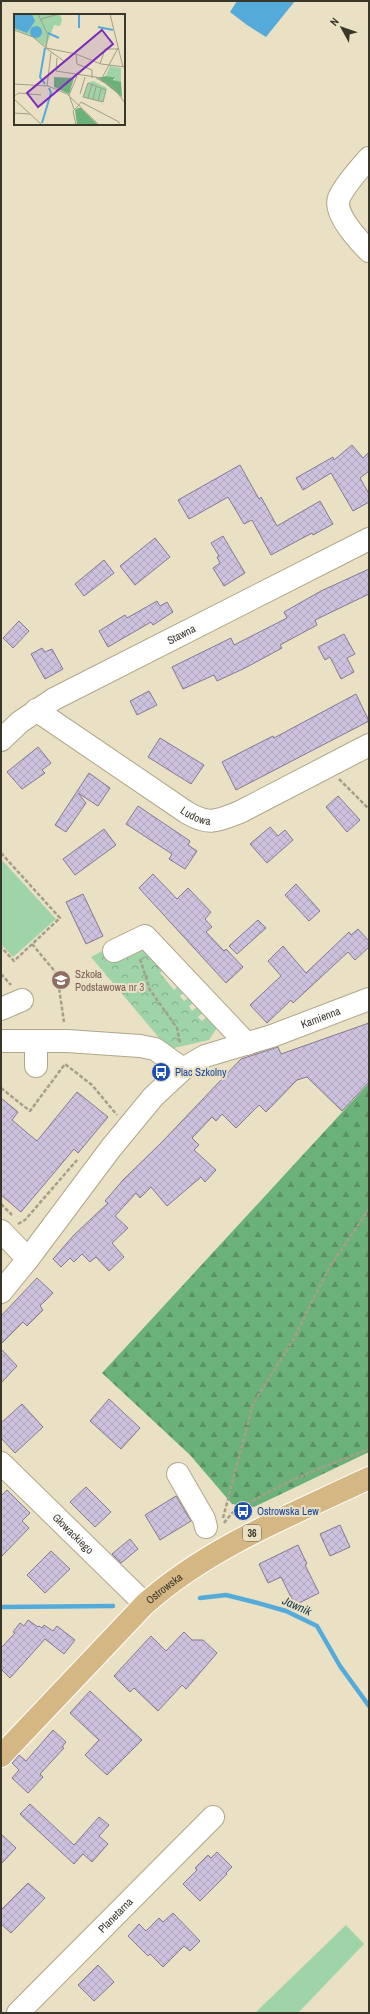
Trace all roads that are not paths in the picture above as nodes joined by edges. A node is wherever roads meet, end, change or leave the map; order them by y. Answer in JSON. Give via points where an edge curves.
{"nodes":[{"id":1,"x":369,"y":158,"type":"edge"},
{"id":2,"x":369,"y":251,"type":"edge"},
{"id":3,"x":369,"y":539,"type":"edge"},
{"id":4,"x":36,"y":710,"type":"junction"},
{"id":5,"x":1,"y":740,"type":"edge"},
{"id":6,"x":369,"y":745,"type":"edge"},
{"id":7,"x":114,"y":951,"type":"dead end"},
{"id":8,"x":369,"y":999,"type":"edge"},
{"id":9,"x":22,"y":1000,"type":"dead end"},
{"id":10,"x":1,"y":1008,"type":"edge"},
{"id":11,"x":1,"y":1041,"type":"edge"},
{"id":12,"x":36,"y":1041,"type":"junction"},
{"id":13,"x":247,"y":1044,"type":"junction"},
{"id":14,"x":182,"y":1060,"type":"junction"},
{"id":15,"x":36,"y":1066,"type":"dead end"},
{"id":16,"x":8,"y":1230,"type":"edge"},
{"id":17,"x":28,"y":1259,"type":"junction"},
{"id":18,"x":1,"y":1292,"type":"edge"},
{"id":19,"x":1,"y":1463,"type":"edge"},
{"id":20,"x":178,"y":1474,"type":"dead end"},
{"id":21,"x":369,"y":1478,"type":"edge"},
{"id":22,"x":219,"y":1550,"type":"junction"},
{"id":23,"x":145,"y":1604,"type":"junction"},
{"id":24,"x":1,"y":1756,"type":"edge"},
{"id":25,"x":213,"y":1817,"type":"dead end"},
{"id":26,"x":18,"y":2013,"type":"edge"}],
"edges":[{"from":1,"to":2,"type":"street","via":[[338,199],[339,211]]},
{"from":3,"to":4,"type":"street","name":"Stawna"},
{"from":4,"to":5,"type":"street","name":"Stawna"},
{"from":4,"to":6,"type":"street","name":"Ludowa","via":[[182,809],[204,821],[220,821],[232,816]]},
{"from":7,"to":13,"type":"street","via":[[145,936]]},
{"from":8,"to":13,"type":"street","name":"Kamienna"},
{"from":9,"to":10,"type":"street"},
{"from":11,"to":12,"type":"street"},
{"from":12,"to":14,"type":"street","via":[[104,1043],[155,1049]]},
{"from":12,"to":15,"type":"street"},
{"from":13,"to":14,"type":"street","name":"Kamienna"},
{"from":14,"to":17,"type":"street","name":"Kamienna"},
{"from":16,"to":17,"type":"street"},
{"from":17,"to":18,"type":"street","name":"Kamienna"},
{"from":19,"to":23,"type":"street","name":"Głowackiego"},
{"from":20,"to":22,"type":"street","via":[[204,1519],[201,1530]]},
{"from":21,"to":22,"type":"main road","name":"Ostrowska","number":"36"},
{"from":22,"to":23,"type":"main road","name":"Ostrowska","number":"36","via":[[184,1572]]},
{"from":23,"to":24,"type":"main road","name":"Ostrowska","number":"36"},
{"from":25,"to":26,"type":"street","name":"Planetarna"}]}
